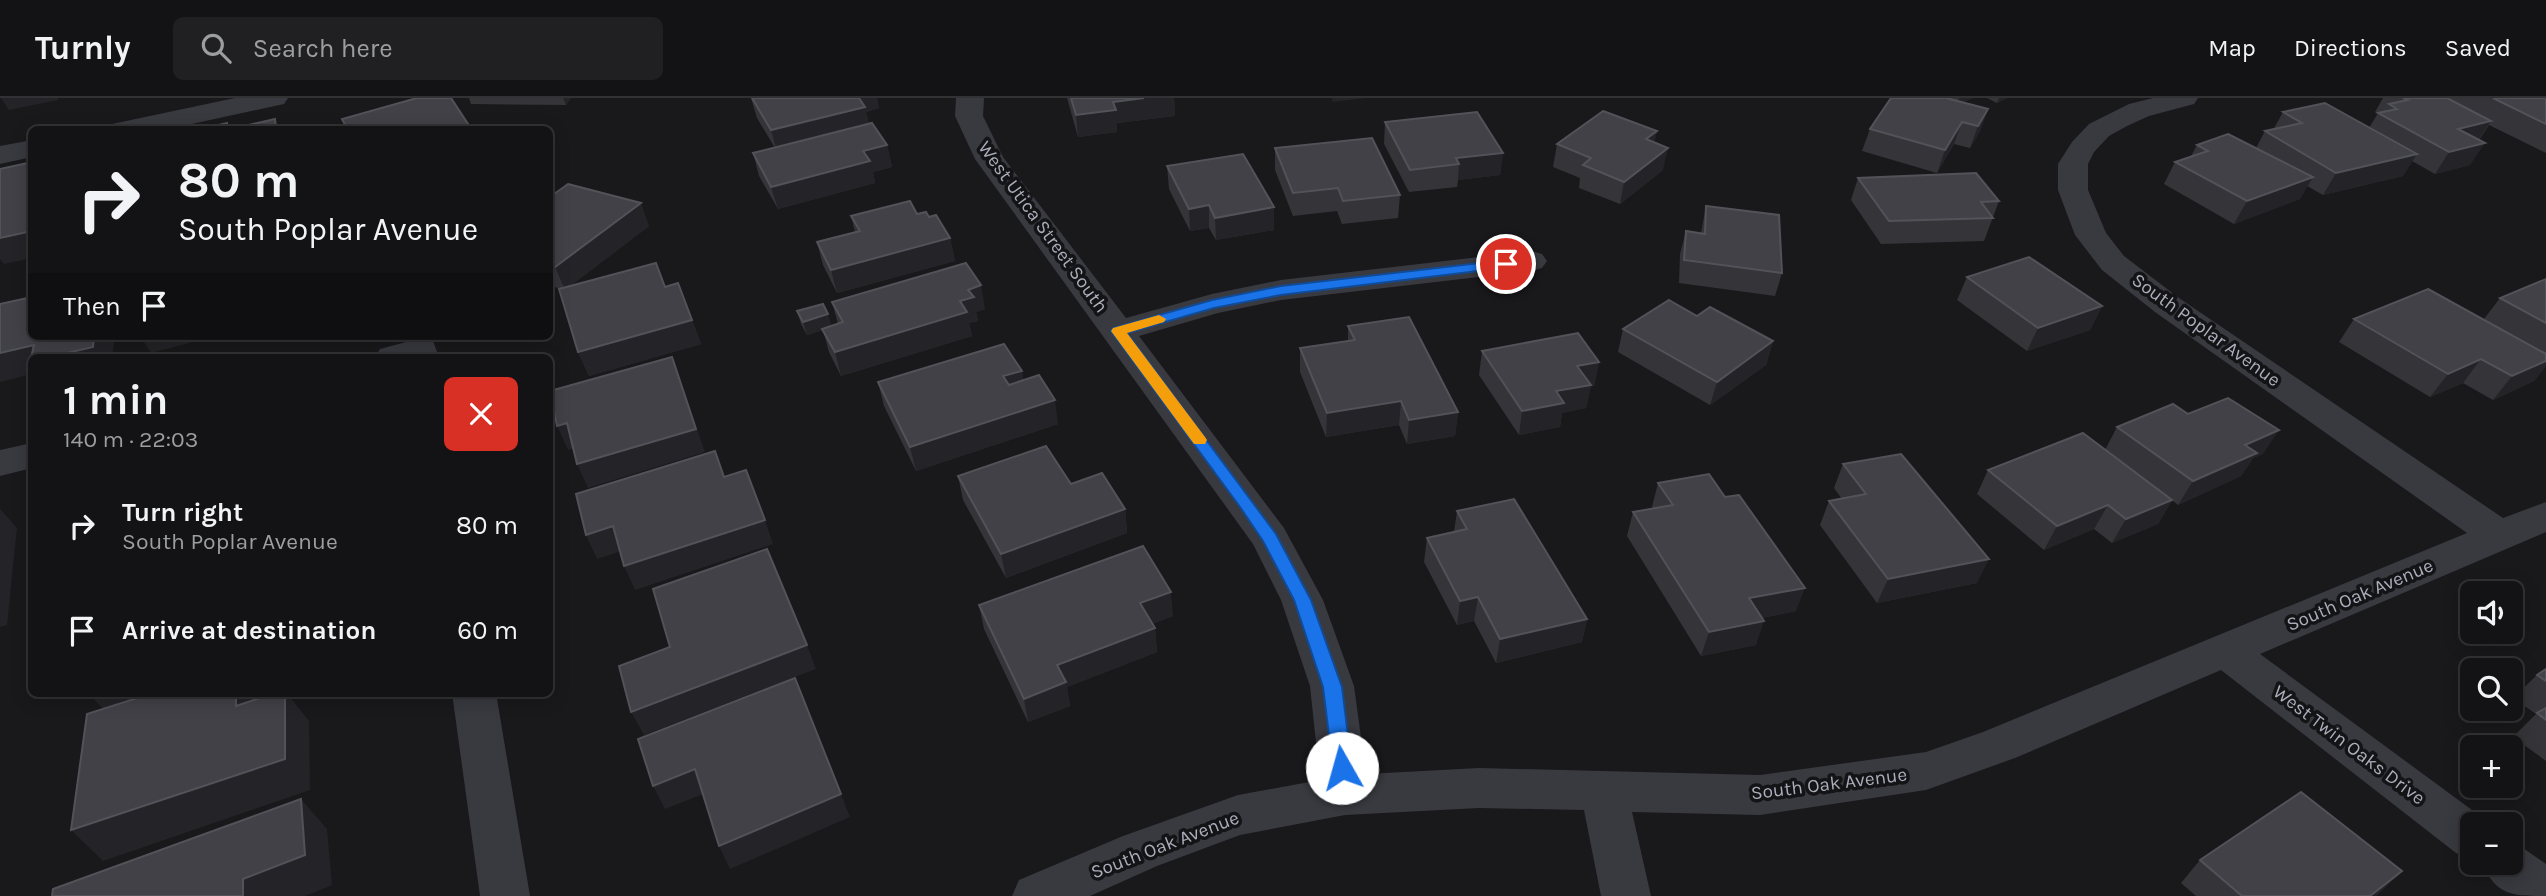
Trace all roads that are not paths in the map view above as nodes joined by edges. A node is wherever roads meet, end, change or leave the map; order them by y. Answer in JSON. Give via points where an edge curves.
{"nodes":[{"id":1,"x":274,"y":98,"type":"edge"},
{"id":2,"x":970,"y":98,"type":"edge"},
{"id":3,"x":2184,"y":98,"type":"edge"},
{"id":4,"x":141,"y":126,"type":"edge"},
{"id":5,"x":28,"y":149,"type":"edge"},
{"id":6,"x":0,"y":155,"type":"edge"},
{"id":7,"x":1531,"y":261,"type":"dead end"},
{"id":8,"x":1118,"y":331,"type":"junction"},
{"id":9,"x":28,"y":456,"type":"edge"},
{"id":10,"x":0,"y":463,"type":"edge"},
{"id":11,"x":2546,"y":516,"type":"edge"},
{"id":12,"x":2500,"y":536,"type":"junction"},
{"id":13,"x":2226,"y":651,"type":"junction"},
{"id":14,"x":475,"y":697,"type":"edge"},
{"id":15,"x":1604,"y":791,"type":"junction"},
{"id":16,"x":1346,"y":795,"type":"junction"},
{"id":17,"x":2460,"y":828,"type":"edge"},
{"id":18,"x":2522,"y":875,"type":"edge"},
{"id":19,"x":2546,"y":893,"type":"edge"},
{"id":20,"x":505,"y":896,"type":"edge"},
{"id":21,"x":1037,"y":896,"type":"edge"},
{"id":22,"x":1626,"y":896,"type":"edge"}],
"edges":[{"from":1,"to":4,"type":"street"},
{"from":2,"to":8,"type":"street","name":"West Utica Street South","via":[[969,116],[989,159]]},
{"from":3,"to":12,"type":"street","name":"South Poplar Avenue","via":[[2118,120],[2099,130],[2082,148],[2073,164],[2073,190],[2091,235],[2113,263],[2167,305]]},
{"from":5,"to":6,"type":"street"},
{"from":7,"to":8,"type":"street","via":[[1281,290]]},
{"from":8,"to":16,"type":"street","name":"West Utica Street South","via":[[1270,538],[1302,600],[1332,687]]},
{"from":9,"to":10,"type":"street"},
{"from":11,"to":12,"type":"street","name":"South Oak Avenue"},
{"from":12,"to":13,"type":"street","name":"South Oak Avenue"},
{"from":13,"to":15,"type":"street","name":"South Oak Avenue","via":[[1926,771],[1760,795]]},
{"from":13,"to":17,"type":"street","name":"West Twin Oaks Drive"},
{"from":14,"to":20,"type":"street"},
{"from":15,"to":16,"type":"street","name":"South Oak Avenue","via":[[1479,788]]},
{"from":15,"to":22,"type":"street"},
{"from":16,"to":21,"type":"street","name":"South Oak Avenue","via":[[1238,816],[1140,851]]},
{"from":18,"to":19,"type":"street"}]}
